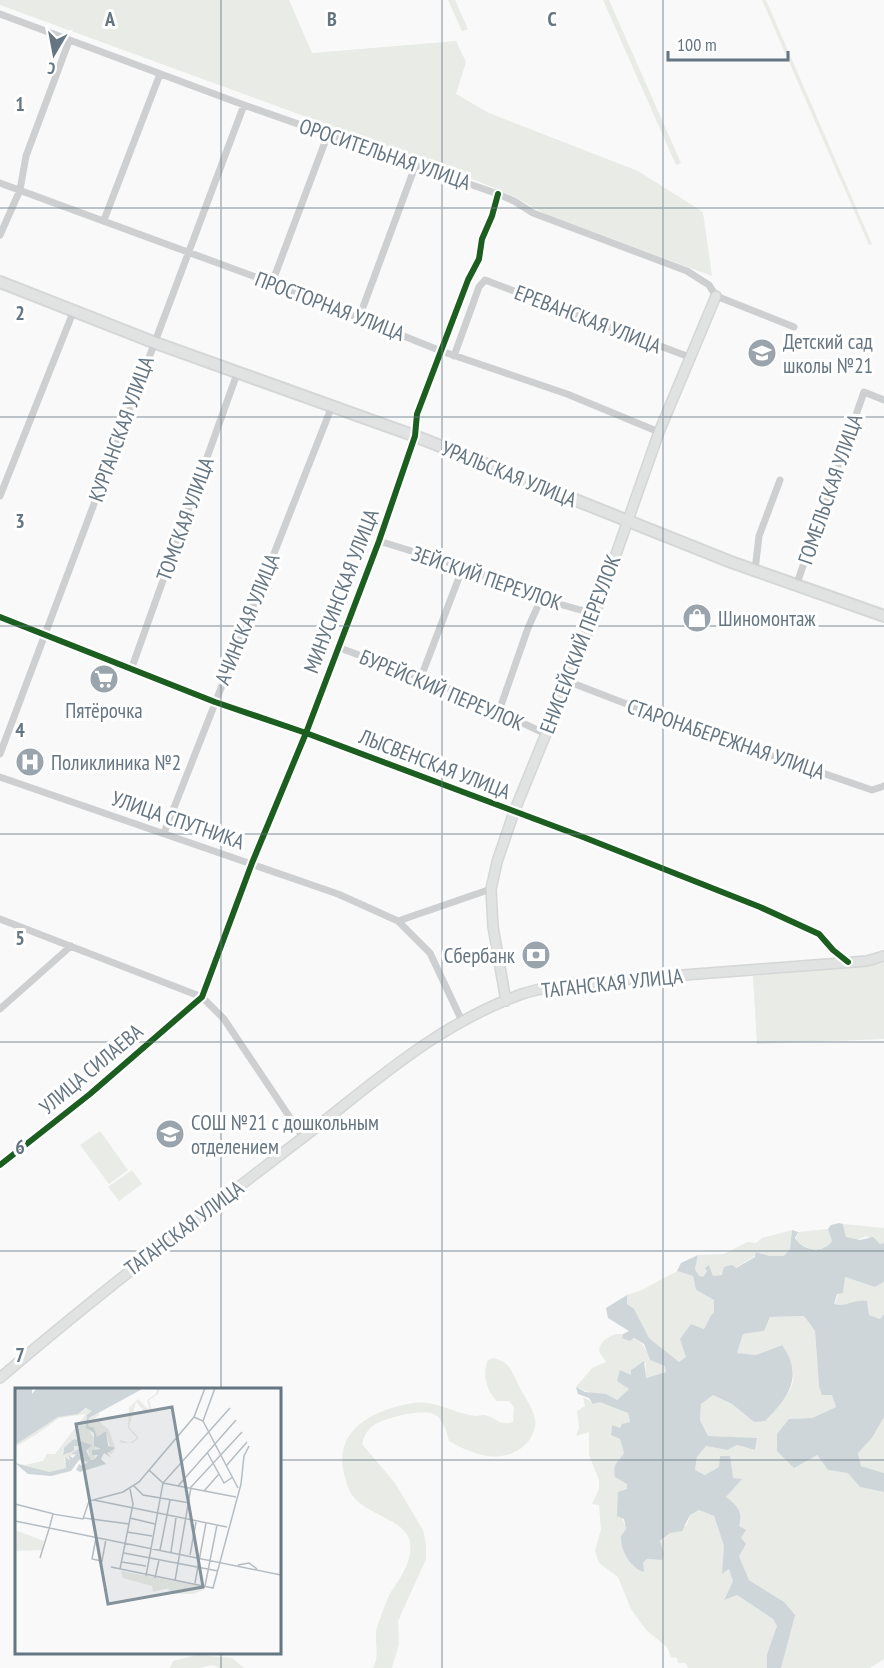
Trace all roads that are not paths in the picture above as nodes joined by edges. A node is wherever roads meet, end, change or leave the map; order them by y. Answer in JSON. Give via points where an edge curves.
{"nodes":[{"id":1,"x":0,"y":14,"type":"edge"},
{"id":2,"x":69,"y":41,"type":"junction"},
{"id":3,"x":160,"y":74,"type":"junction"},
{"id":4,"x":244,"y":105,"type":"junction"},
{"id":5,"x":328,"y":135,"type":"junction"},
{"id":6,"x":416,"y":164,"type":"junction"},
{"id":7,"x":0,"y":183,"type":"edge"},
{"id":8,"x":20,"y":190,"type":"junction"},
{"id":9,"x":498,"y":194,"type":"junction"},
{"id":10,"x":104,"y":220,"type":"junction"},
{"id":11,"x":0,"y":236,"type":"edge"},
{"id":12,"x":188,"y":251,"type":"junction"},
{"id":13,"x":0,"y":282,"type":"edge"},
{"id":14,"x":272,"y":283,"type":"junction"},
{"id":15,"x":716,"y":296,"type":"junction"},
{"id":16,"x":74,"y":310,"type":"junction"},
{"id":17,"x":359,"y":318,"type":"junction"},
{"id":18,"x":794,"y":327,"type":"dead end"},
{"id":19,"x":153,"y":342,"type":"junction"},
{"id":20,"x":441,"y":351,"type":"junction"},
{"id":21,"x":454,"y":356,"type":"junction"},
{"id":22,"x":692,"y":358,"type":"junction"},
{"id":23,"x":238,"y":371,"type":"junction"},
{"id":24,"x":884,"y":400,"type":"edge"},
{"id":25,"x":332,"y":406,"type":"junction"},
{"id":26,"x":659,"y":432,"type":"junction"},
{"id":27,"x":415,"y":436,"type":"junction"},
{"id":28,"x":780,"y":480,"type":"dead end"},
{"id":29,"x":0,"y":496,"type":"edge"},
{"id":30,"x":627,"y":521,"type":"junction"},
{"id":31,"x":379,"y":541,"type":"junction"},
{"id":32,"x":462,"y":567,"type":"junction"},
{"id":33,"x":755,"y":570,"type":"junction"},
{"id":34,"x":796,"y":586,"type":"junction"},
{"id":35,"x":541,"y":599,"type":"junction"},
{"id":36,"x":883,"y":613,"type":"edge"},
{"id":37,"x":595,"y":614,"type":"junction"},
{"id":38,"x":0,"y":617,"type":"edge"},
{"id":39,"x":46,"y":635,"type":"junction"},
{"id":40,"x":338,"y":647,"type":"junction"},
{"id":41,"x":132,"y":667,"type":"junction"},
{"id":42,"x":421,"y":677,"type":"junction"},
{"id":43,"x":567,"y":681,"type":"junction"},
{"id":44,"x":215,"y":702,"type":"junction"},
{"id":45,"x":499,"y":711,"type":"junction"},
{"id":46,"x":306,"y":733,"type":"junction"},
{"id":47,"x":546,"y":734,"type":"junction"},
{"id":48,"x":0,"y":754,"type":"edge"},
{"id":49,"x":0,"y":777,"type":"edge"},
{"id":50,"x":884,"y":786,"type":"edge"},
{"id":51,"x":514,"y":812,"type":"junction"},
{"id":52,"x":164,"y":833,"type":"junction"},
{"id":53,"x":252,"y":863,"type":"junction"},
{"id":54,"x":491,"y":890,"type":"junction"},
{"id":55,"x":0,"y":919,"type":"edge"},
{"id":56,"x":398,"y":921,"type":"junction"},
{"id":57,"x":70,"y":946,"type":"junction"},
{"id":58,"x":884,"y":956,"type":"edge"},
{"id":59,"x":848,"y":962,"type":"junction"},
{"id":60,"x":202,"y":997,"type":"junction"},
{"id":61,"x":506,"y":1001,"type":"junction"},
{"id":62,"x":0,"y":1008,"type":"edge"},
{"id":63,"x":462,"y":1021,"type":"junction"},
{"id":64,"x":303,"y":1137,"type":"junction"},
{"id":65,"x":0,"y":1165,"type":"edge"},
{"id":66,"x":0,"y":1378,"type":"edge"}],
"edges":[{"from":1,"to":2,"type":"street","name":"ОРОСИТЕЛЬНАЯ УЛИЦА"},
{"from":2,"to":3,"type":"street","name":"ОРОСИТЕЛЬНАЯ УЛИЦА"},
{"from":2,"to":8,"type":"street","via":[[26,156]]},
{"from":3,"to":4,"type":"street","name":"ОРОСИТЕЛЬНАЯ УЛИЦА"},
{"from":3,"to":10,"type":"street"},
{"from":4,"to":5,"type":"street","name":"ОРОСИТЕЛЬНАЯ УЛИЦА"},
{"from":4,"to":12,"type":"street","name":"КУРГАНСКАЯ УЛИЦА"},
{"from":5,"to":6,"type":"street","name":"ОРОСИТЕЛЬНАЯ УЛИЦА"},
{"from":5,"to":14,"type":"street"},
{"from":6,"to":9,"type":"street","name":"ОРОСИТЕЛЬНАЯ УЛИЦА"},
{"from":6,"to":17,"type":"street"},
{"from":7,"to":8,"type":"street","name":"ПРОСТОРНАЯ УЛИЦА"},
{"from":8,"to":10,"type":"street","name":"ПРОСТОРНАЯ УЛИЦА"},
{"from":8,"to":11,"type":"street"},
{"from":9,"to":15,"type":"street","name":"ОРОСИТЕЛЬНАЯ УЛИЦА","via":[[548,220],[687,271],[709,285]]},
{"from":9,"to":20,"type":"street","name":"МИНУСИНСКАЯ УЛИЦА","via":[[479,260]]},
{"from":10,"to":12,"type":"street","name":"ПРОСТОРНАЯ УЛИЦА"},
{"from":12,"to":14,"type":"street","name":"ПРОСТОРНАЯ УЛИЦА"},
{"from":12,"to":19,"type":"street","name":"КУРГАНСКАЯ УЛИЦА"},
{"from":13,"to":16,"type":"main road","name":"УРАЛЬСКАЯ УЛИЦА"},
{"from":14,"to":17,"type":"street","name":"ПРОСТОРНАЯ УЛИЦА"},
{"from":15,"to":18,"type":"street","name":"ОРОСИТЕЛЬНАЯ УЛИЦА"},
{"from":15,"to":22,"type":"main road","name":"ЕНИСЕЙСКИЙ ПЕРЕУЛОК"},
{"from":16,"to":19,"type":"main road","name":"УРАЛЬСКАЯ УЛИЦА"},
{"from":16,"to":29,"type":"street"},
{"from":17,"to":20,"type":"street","name":"ПРОСТОРНАЯ УЛИЦА"},
{"from":19,"to":23,"type":"main road","name":"УРАЛЬСКАЯ УЛИЦА"},
{"from":19,"to":39,"type":"street","name":"КУРГАНСКАЯ УЛИЦА"},
{"from":20,"to":21,"type":"street","name":"ПРОСТОРНАЯ УЛИЦА"},
{"from":20,"to":27,"type":"street","name":"МИНУСИНСКАЯ УЛИЦА","via":[[417,414]]},
{"from":21,"to":22,"type":"street","name":"ЕРЕВАНСКАЯ УЛИЦА","via":[[485,280]]},
{"from":21,"to":26,"type":"street","name":"ПРОСТОРНАЯ УЛИЦА","via":[[567,394]]},
{"from":22,"to":26,"type":"main road","name":"ЕНИСЕЙСКИЙ ПЕРЕУЛОК"},
{"from":23,"to":25,"type":"main road","name":"УРАЛЬСКАЯ УЛИЦА"},
{"from":23,"to":41,"type":"street","name":"ТОМСКАЯ УЛИЦА"},
{"from":24,"to":34,"type":"street","name":"ГОМЕЛЬСКАЯ УЛИЦА","via":[[864,392]]},
{"from":25,"to":27,"type":"main road","name":"УРАЛЬСКАЯ УЛИЦА"},
{"from":25,"to":44,"type":"street","name":"АЧИНСКАЯ УЛИЦА"},
{"from":26,"to":30,"type":"main road","name":"ЕНИСЕЙСКИЙ ПЕРЕУЛОК"},
{"from":27,"to":30,"type":"main road","name":"УРАЛЬСКАЯ УЛИЦА"},
{"from":27,"to":31,"type":"street","name":"МИНУСИНСКАЯ УЛИЦА"},
{"from":28,"to":33,"type":"street","via":[[759,536]]},
{"from":30,"to":33,"type":"main road","name":"УРАЛЬСКАЯ УЛИЦА"},
{"from":30,"to":37,"type":"main road","name":"ЕНИСЕЙСКИЙ ПЕРЕУЛОК"},
{"from":31,"to":32,"type":"street","name":"ЗЕЙСКИЙ ПЕРЕУЛОК"},
{"from":31,"to":40,"type":"street","name":"МИНУСИНСКАЯ УЛИЦА"},
{"from":32,"to":35,"type":"street","name":"ЗЕЙСКИЙ ПЕРЕУЛОК"},
{"from":32,"to":42,"type":"street"},
{"from":33,"to":34,"type":"main road","name":"УРАЛЬСКАЯ УЛИЦА"},
{"from":34,"to":36,"type":"main road","name":"УРАЛЬСКАЯ УЛИЦА"},
{"from":35,"to":37,"type":"street","name":"ЗЕЙСКИЙ ПЕРЕУЛОК"},
{"from":35,"to":45,"type":"street"},
{"from":37,"to":43,"type":"main road","name":"ЕНИСЕЙСКИЙ ПЕРЕУЛОК"},
{"from":38,"to":39,"type":"street","name":"ЛЫСВЕНСКАЯ УЛИЦА"},
{"from":39,"to":41,"type":"street","name":"ЛЫСВЕНСКАЯ УЛИЦА"},
{"from":39,"to":48,"type":"street","name":"КУРГАНСКАЯ УЛИЦА"},
{"from":40,"to":42,"type":"street","name":"БУРЕЙСКИЙ ПЕРЕУЛОК"},
{"from":40,"to":46,"type":"street","name":"МИНУСИНСКАЯ УЛИЦА"},
{"from":41,"to":44,"type":"street","name":"ЛЫСВЕНСКАЯ УЛИЦА"},
{"from":42,"to":45,"type":"street","name":"БУРЕЙСКИЙ ПЕРЕУЛОК"},
{"from":43,"to":47,"type":"main road","name":"ЕНИСЕЙСКИЙ ПЕРЕУЛОК"},
{"from":43,"to":50,"type":"street","name":"СТАРОНАБЕРЕЖНАЯ УЛИЦА","via":[[872,790]]},
{"from":44,"to":46,"type":"street","name":"ЛЫСВЕНСКАЯ УЛИЦА"},
{"from":44,"to":52,"type":"street","name":"АЧИНСКАЯ УЛИЦА"},
{"from":45,"to":47,"type":"street","name":"БУРЕЙСКИЙ ПЕРЕУЛОК"},
{"from":46,"to":51,"type":"street","name":"ЛЫСВЕНСКАЯ УЛИЦА"},
{"from":46,"to":53,"type":"street","name":"МИНУСИНСКАЯ УЛИЦА"},
{"from":47,"to":51,"type":"main road","name":"ЕНИСЕЙСКИЙ ПЕРЕУЛОК"},
{"from":49,"to":52,"type":"street","name":"УЛИЦА СПУТНИКА"},
{"from":51,"to":54,"type":"main road","name":"ЕНИСЕЙСКИЙ ПЕРЕУЛОК"},
{"from":51,"to":59,"type":"street","name":"ЛЫСВЕНСКАЯ УЛИЦА","via":[[807,927]]},
{"from":52,"to":53,"type":"street","name":"УЛИЦА СПУТНИКА"},
{"from":53,"to":56,"type":"street","name":"УЛИЦА СПУТНИКА"},
{"from":53,"to":60,"type":"street","name":"МИНУСИНСКАЯ УЛИЦА"},
{"from":54,"to":56,"type":"street"},
{"from":54,"to":61,"type":"main road","name":"ЕНИСЕЙСКИЙ ПЕРЕУЛОК"},
{"from":55,"to":57,"type":"street"},
{"from":56,"to":63,"type":"street","name":"УЛИЦА СПУТНИКА","via":[[430,953]]},
{"from":57,"to":60,"type":"street"},
{"from":57,"to":62,"type":"street"},
{"from":58,"to":59,"type":"main road","name":"ТАГАНСКАЯ УЛИЦА"},
{"from":59,"to":61,"type":"main road","name":"ТАГАНСКАЯ УЛИЦА","via":[[566,984]]},
{"from":60,"to":64,"type":"street","via":[[224,1018]]},
{"from":60,"to":65,"type":"street","name":"УЛИЦА СИЛАЕВА"},
{"from":61,"to":63,"type":"main road","name":"ТАГАНСКАЯ УЛИЦА"},
{"from":63,"to":64,"type":"main road","name":"ТАГАНСКАЯ УЛИЦА","via":[[413,1050]]},
{"from":64,"to":66,"type":"main road","name":"ТАГАНСКАЯ УЛИЦА","via":[[132,1268]]}]}
